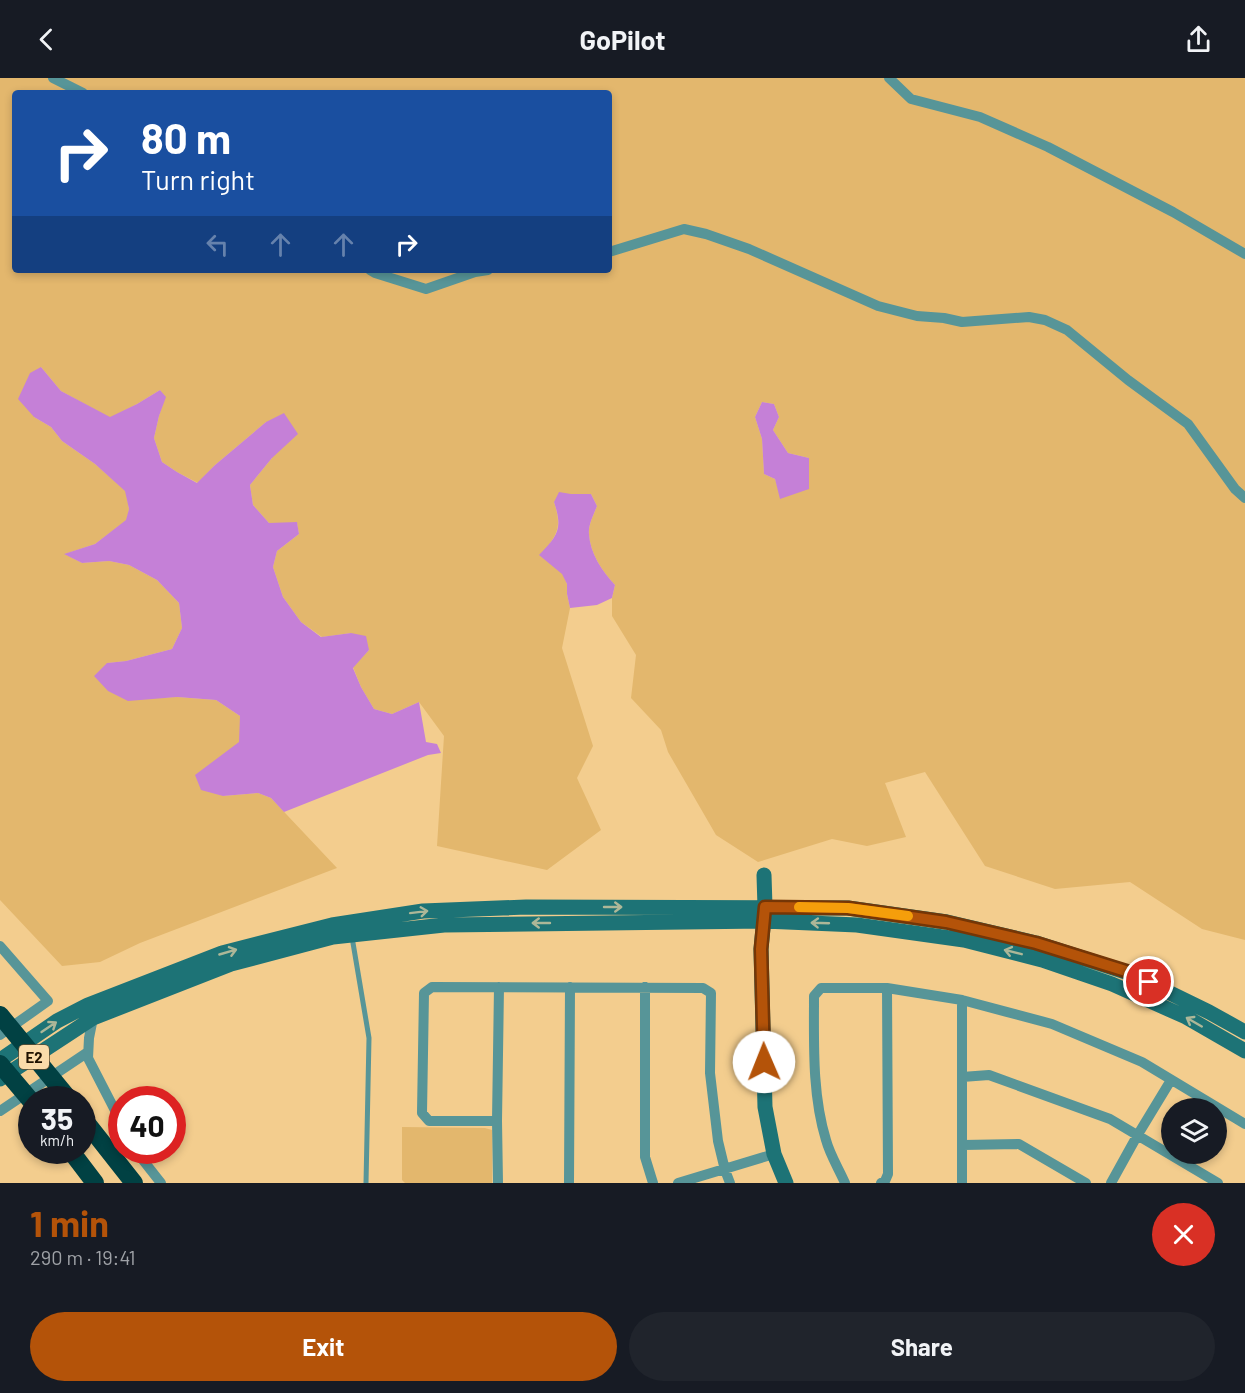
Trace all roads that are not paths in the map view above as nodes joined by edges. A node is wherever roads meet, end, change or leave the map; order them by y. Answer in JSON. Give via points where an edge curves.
{"nodes":[{"id":1,"x":53,"y":78,"type":"edge"},
{"id":2,"x":889,"y":78,"type":"edge"},
{"id":3,"x":77,"y":90,"type":"edge"},
{"id":4,"x":612,"y":251,"type":"edge"},
{"id":5,"x":1245,"y":254,"type":"edge"},
{"id":6,"x":375,"y":273,"type":"edge"},
{"id":7,"x":472,"y":273,"type":"edge"},
{"id":8,"x":1245,"y":498,"type":"edge"},
{"id":9,"x":764,"y":875,"type":"dead end"},
{"id":10,"x":764,"y":914,"type":"junction"},
{"id":11,"x":352,"y":936,"type":"junction"},
{"id":12,"x":0,"y":946,"type":"edge"},
{"id":13,"x":498,"y":987,"type":"junction"},
{"id":14,"x":570,"y":987,"type":"junction"},
{"id":15,"x":645,"y":987,"type":"junction"},
{"id":16,"x":887,"y":988,"type":"junction"},
{"id":17,"x":962,"y":1000,"type":"junction"},
{"id":18,"x":0,"y":1015,"type":"edge"},
{"id":19,"x":93,"y":1018,"type":"junction"},
{"id":20,"x":1245,"y":1032,"type":"edge"},
{"id":21,"x":0,"y":1035,"type":"edge"},
{"id":22,"x":1245,"y":1051,"type":"edge"},
{"id":23,"x":88,"y":1052,"type":"junction"},
{"id":24,"x":0,"y":1060,"type":"edge"},
{"id":25,"x":0,"y":1064,"type":"edge"},
{"id":26,"x":962,"y":1077,"type":"junction"},
{"id":27,"x":0,"y":1079,"type":"edge"},
{"id":28,"x":1171,"y":1080,"type":"junction"},
{"id":29,"x":19,"y":1086,"type":"edge"},
{"id":30,"x":57,"y":1086,"type":"edge"},
{"id":31,"x":108,"y":1097,"type":"edge"},
{"id":32,"x":0,"y":1111,"type":"edge"},
{"id":33,"x":497,"y":1121,"type":"junction"},
{"id":34,"x":1245,"y":1124,"type":"edge"},
{"id":35,"x":96,"y":1135,"type":"edge"},
{"id":36,"x":1137,"y":1136,"type":"junction"},
{"id":37,"x":963,"y":1145,"type":"junction"},
{"id":38,"x":774,"y":1154,"type":"junction"},
{"id":39,"x":81,"y":1164,"type":"edge"},
{"id":40,"x":146,"y":1164,"type":"edge"},
{"id":41,"x":724,"y":1170,"type":"junction"},
{"id":42,"x":95,"y":1183,"type":"edge"},
{"id":43,"x":134,"y":1183,"type":"edge"},
{"id":44,"x":161,"y":1183,"type":"edge"},
{"id":45,"x":366,"y":1183,"type":"edge"},
{"id":46,"x":498,"y":1183,"type":"edge"},
{"id":47,"x":569,"y":1183,"type":"edge"},
{"id":48,"x":654,"y":1183,"type":"edge"},
{"id":49,"x":678,"y":1183,"type":"edge"},
{"id":50,"x":730,"y":1183,"type":"edge"},
{"id":51,"x":786,"y":1183,"type":"edge"},
{"id":52,"x":845,"y":1183,"type":"edge"},
{"id":53,"x":881,"y":1183,"type":"edge"},
{"id":54,"x":962,"y":1183,"type":"edge"},
{"id":55,"x":1086,"y":1183,"type":"edge"},
{"id":56,"x":1112,"y":1183,"type":"edge"},
{"id":57,"x":1218,"y":1183,"type":"edge"}],
"edges":[{"from":1,"to":3,"type":"street"},
{"from":2,"to":5,"type":"street","via":[[910,99],[980,117],[1048,147]]},
{"from":4,"to":8,"type":"street","via":[[684,229],[749,249],[878,306],[917,316],[962,321],[1029,317],[1045,320],[1067,330],[1188,424]]},
{"from":6,"to":7,"type":"street","via":[[426,290]]},
{"from":9,"to":10,"type":"street"},
{"from":10,"to":11,"type":"street","one_way":true,"via":[[444,925]]},
{"from":10,"to":20,"type":"street","via":[[848,908],[946,922],[1036,943],[1129,972]]},
{"from":22,"to":10,"type":"street","one_way":true,"via":[[1186,1017],[1112,984],[1042,960],[964,940]]},
{"from":24,"to":10,"type":"street","one_way":true,"via":[[88,1005],[222,953],[332,924],[423,911],[526,907]]},
{"from":10,"to":38,"type":"street","via":[[761,949],[765,1107]]},
{"from":11,"to":19,"type":"street","via":[[333,937],[231,964]]},
{"from":11,"to":45,"type":"lane","via":[[369,1038]]},
{"from":12,"to":21,"type":"street","via":[[48,1001]]},
{"from":13,"to":14,"type":"street"},
{"from":13,"to":33,"type":"street"},
{"from":13,"to":33,"type":"street","via":[[432,987],[424,993],[422,1113],[429,1121]]},
{"from":14,"to":15,"type":"street"},
{"from":14,"to":47,"type":"street"},
{"from":15,"to":41,"type":"street","via":[[703,988],[711,993],[710,1073]]},
{"from":15,"to":48,"type":"street","via":[[645,1157]]},
{"from":16,"to":17,"type":"street"},
{"from":16,"to":52,"type":"street","via":[[821,988],[814,996],[817,1098],[826,1142]]},
{"from":16,"to":53,"type":"street","via":[[888,1174]]},
{"from":17,"to":26,"type":"street"},
{"from":17,"to":28,"type":"street","via":[[1052,1024],[1142,1062]]},
{"from":18,"to":30,"type":"highway","number":"E2","bridge":true},
{"from":19,"to":23,"type":"street"},
{"from":19,"to":27,"type":"street"},
{"from":23,"to":31,"type":"street"},
{"from":23,"to":32,"type":"street"},
{"from":25,"to":29,"type":"highway","number":"E2","bridge":true},
{"from":26,"to":36,"type":"street","via":[[989,1075],[1110,1119]]},
{"from":26,"to":37,"type":"street"},
{"from":28,"to":34,"type":"street"},
{"from":28,"to":36,"type":"street"},
{"from":33,"to":46,"type":"street"},
{"from":35,"to":43,"type":"highway"},
{"from":36,"to":56,"type":"street"},
{"from":36,"to":57,"type":"street"},
{"from":37,"to":54,"type":"street"},
{"from":37,"to":55,"type":"street","via":[[1019,1144]]},
{"from":38,"to":41,"type":"street"},
{"from":38,"to":51,"type":"street"},
{"from":39,"to":42,"type":"highway"},
{"from":40,"to":44,"type":"street"},
{"from":41,"to":49,"type":"street"},
{"from":41,"to":50,"type":"street"}]}
